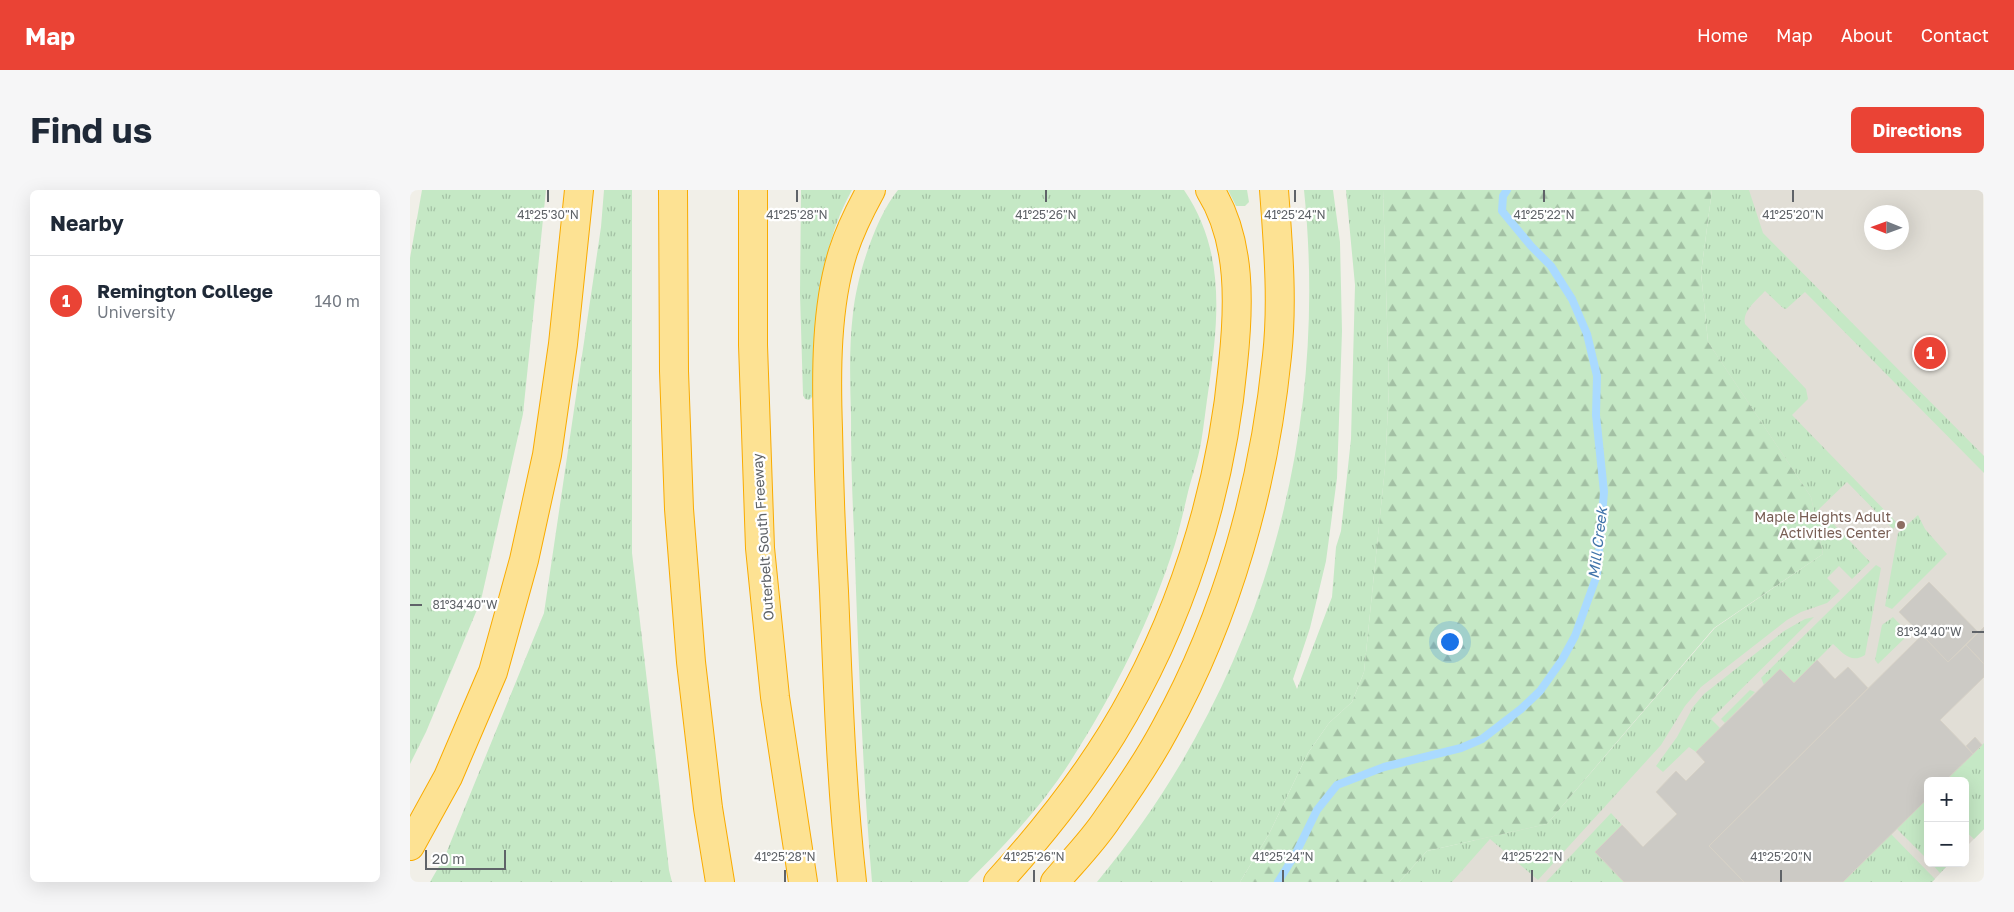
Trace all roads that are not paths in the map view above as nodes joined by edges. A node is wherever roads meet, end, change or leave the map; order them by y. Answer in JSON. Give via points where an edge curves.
{"nodes":[{"id":1,"x":579,"y":190,"type":"edge"},
{"id":2,"x":673,"y":190,"type":"edge"},
{"id":3,"x":753,"y":190,"type":"edge"},
{"id":4,"x":871,"y":190,"type":"edge"},
{"id":5,"x":1210,"y":190,"type":"edge"},
{"id":6,"x":1274,"y":190,"type":"edge"},
{"id":7,"x":410,"y":846,"type":"edge"},
{"id":8,"x":720,"y":882,"type":"edge"},
{"id":9,"x":803,"y":882,"type":"edge"},
{"id":10,"x":852,"y":882,"type":"edge"},
{"id":11,"x":998,"y":882,"type":"edge"},
{"id":12,"x":1055,"y":882,"type":"edge"}],
"edges":[{"from":1,"to":7,"type":"highway","via":[[563,344],[548,446],[524,560],[492,672],[448,776]]},
{"from":2,"to":8,"type":"highway","via":[[679,509],[691,662]]},
{"from":3,"to":9,"type":"highway","name":"Outerbelt South Freeway","via":[[753,345],[760,548],[775,697]]},
{"from":4,"to":10,"type":"highway","via":[[842,254],[830,333],[827,396],[838,700]]},
{"from":5,"to":11,"type":"highway","via":[[1226,223],[1233,253],[1236,316],[1221,450],[1195,551],[1175,607],[1145,674],[1112,733],[1054,818]]},
{"from":6,"to":12,"type":"highway","via":[[1279,258],[1277,354],[1263,452],[1240,551],[1205,646],[1165,729],[1108,819]]}]}
